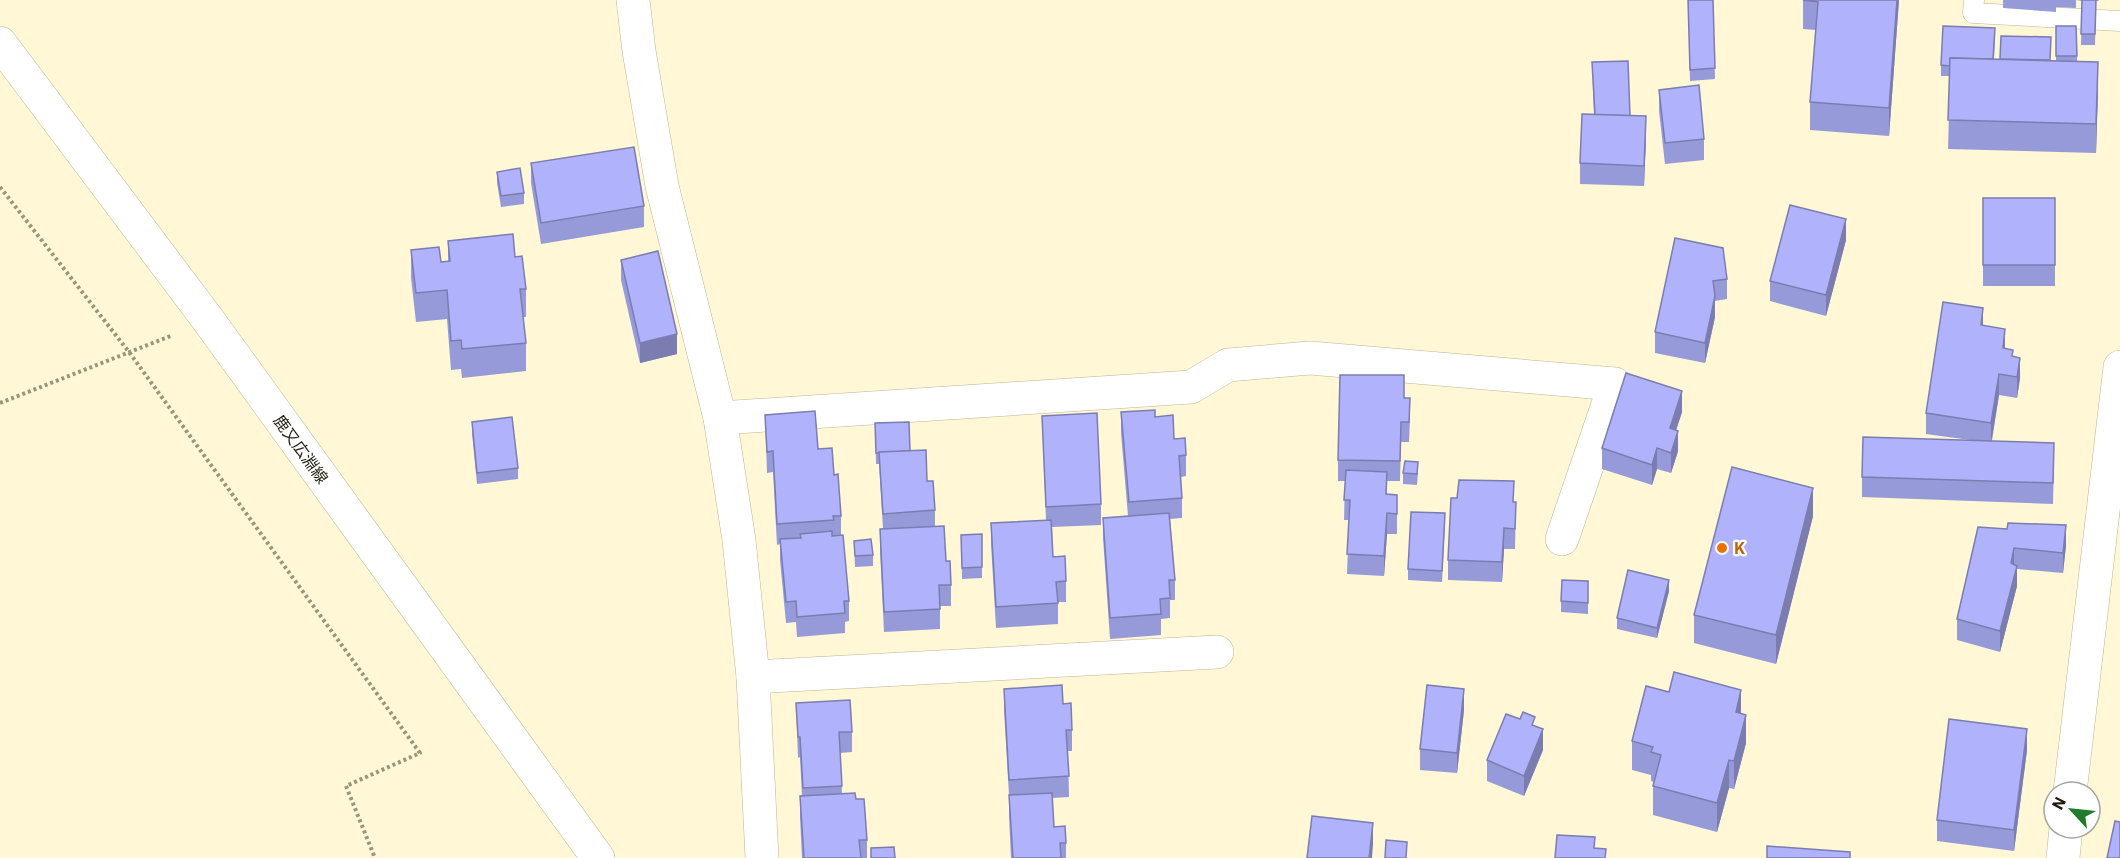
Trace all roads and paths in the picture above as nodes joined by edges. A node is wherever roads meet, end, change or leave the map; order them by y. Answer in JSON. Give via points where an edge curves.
{"nodes":[{"id":1,"x":633,"y":0,"type":"edge"},
{"id":2,"x":1974,"y":0,"type":"edge"},
{"id":3,"x":2120,"y":21,"type":"edge"},
{"id":4,"x":0,"y":43,"type":"edge"},
{"id":5,"x":0,"y":187,"type":"edge"},
{"id":6,"x":208,"y":321,"type":"junction"},
{"id":7,"x":129,"y":352,"type":"junction"},
{"id":8,"x":2120,"y":367,"type":"edge"},
{"id":9,"x":0,"y":403,"type":"edge"},
{"id":10,"x":720,"y":418,"type":"junction"},
{"id":11,"x":1562,"y":539,"type":"dead end"},
{"id":12,"x":1217,"y":652,"type":"dead end"},
{"id":13,"x":753,"y":677,"type":"junction"},
{"id":14,"x":2071,"y":780,"type":"edge"},
{"id":15,"x":2065,"y":840,"type":"edge"},
{"id":16,"x":375,"y":858,"type":"edge"},
{"id":17,"x":598,"y":858,"type":"edge"},
{"id":18,"x":762,"y":858,"type":"edge"},
{"id":19,"x":2063,"y":858,"type":"edge"}],
"edges":[{"from":1,"to":10,"type":"street","via":[[662,186]]},
{"from":2,"to":3,"type":"lane","via":[[1973,14]]},
{"from":4,"to":6,"type":"street","name":"鹿又広淵線"},
{"from":5,"to":7,"type":"path"},
{"from":6,"to":7,"type":"path"},
{"from":6,"to":17,"type":"street","name":"鹿又広淵線"},
{"from":7,"to":9,"type":"path"},
{"from":7,"to":16,"type":"path","via":[[420,753],[346,786]]},
{"from":8,"to":14,"type":"street"},
{"from":10,"to":11,"type":"street","via":[[1191,387],[1228,365],[1310,358],[1615,384]]},
{"from":10,"to":13,"type":"street","via":[[739,540]]},
{"from":12,"to":13,"type":"street"},
{"from":13,"to":18,"type":"street"},
{"from":15,"to":19,"type":"street"}]}
